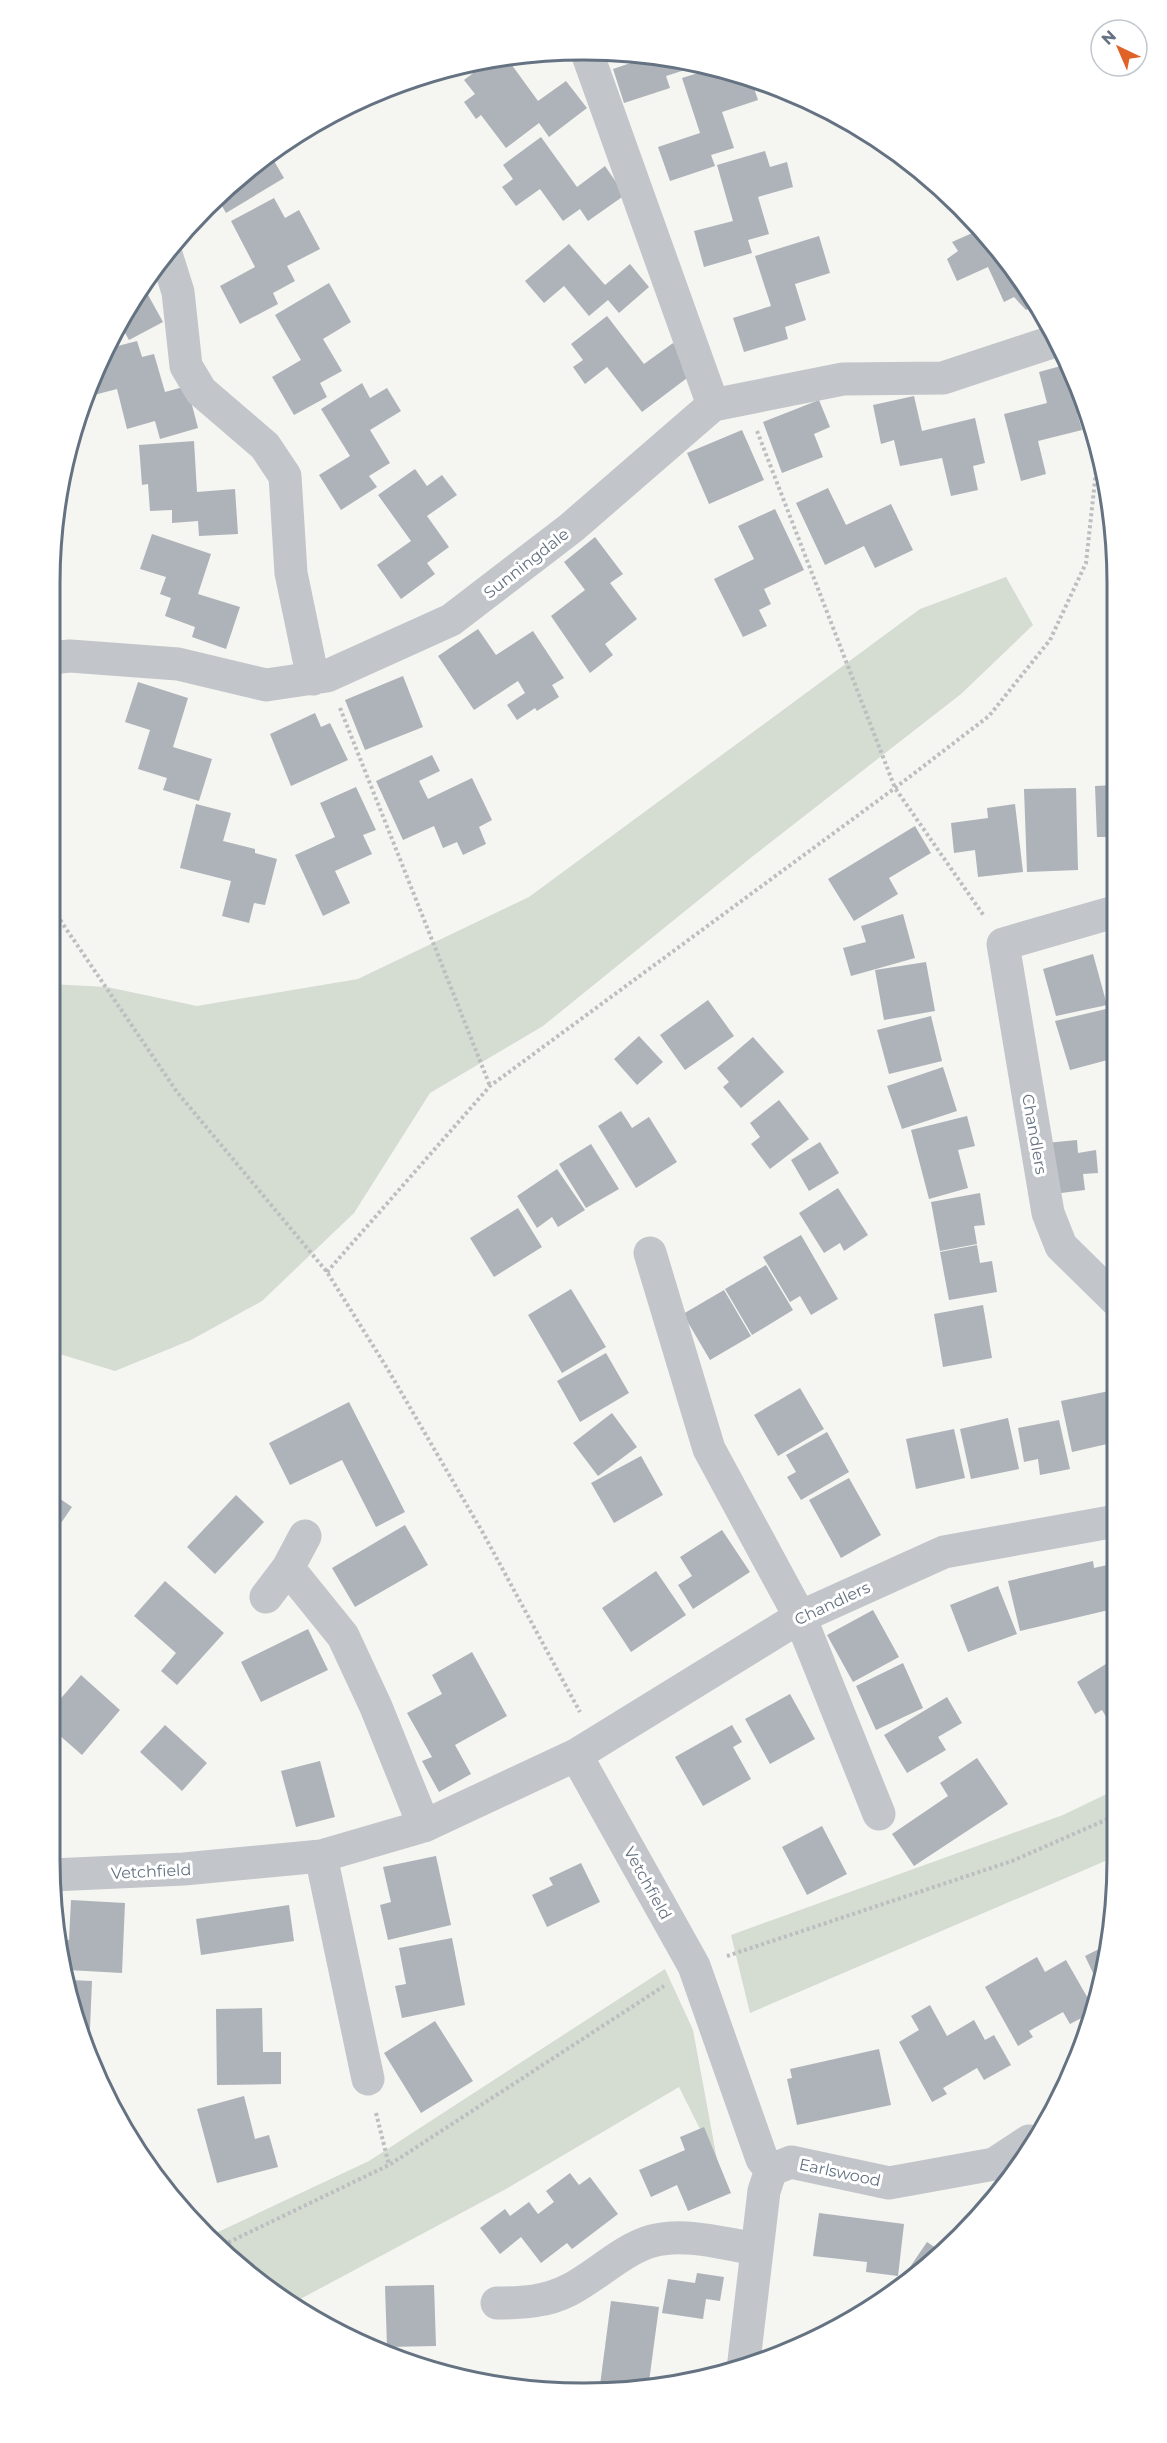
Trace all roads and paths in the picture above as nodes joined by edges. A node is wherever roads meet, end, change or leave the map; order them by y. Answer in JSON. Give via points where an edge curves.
{"nodes":[{"id":1,"x":590,"y":60,"type":"edge"},
{"id":2,"x":169,"y":264,"type":"edge"},
{"id":3,"x":1048,"y":343,"type":"edge"},
{"id":4,"x":745,"y":400,"type":"junction"},
{"id":5,"x":713,"y":405,"type":"junction"},
{"id":6,"x":1095,"y":472,"type":"edge"},
{"id":7,"x":60,"y":657,"type":"edge"},
{"id":8,"x":320,"y":677,"type":"junction"},
{"id":9,"x":895,"y":788,"type":"junction"},
{"id":10,"x":1107,"y":914,"type":"edge"},
{"id":11,"x":60,"y":920,"type":"edge"},
{"id":12,"x":1003,"y":944,"type":"junction"},
{"id":13,"x":490,"y":1086,"type":"junction"},
{"id":14,"x":650,"y":1253,"type":"dead end"},
{"id":15,"x":327,"y":1272,"type":"junction"},
{"id":16,"x":1107,"y":1291,"type":"edge"},
{"id":17,"x":1107,"y":1523,"type":"edge"},
{"id":18,"x":305,"y":1536,"type":"dead end"},
{"id":19,"x":288,"y":1568,"type":"junction"},
{"id":20,"x":266,"y":1597,"type":"dead end"},
{"id":21,"x":800,"y":1617,"type":"junction"},
{"id":22,"x":586,"y":1749,"type":"junction"},
{"id":23,"x":879,"y":1814,"type":"dead end"},
{"id":24,"x":1107,"y":1819,"type":"edge"},
{"id":25,"x":424,"y":1826,"type":"junction"},
{"id":26,"x":321,"y":1856,"type":"junction"},
{"id":27,"x":60,"y":1875,"type":"edge"},
{"id":28,"x":694,"y":1966,"type":"junction"},
{"id":29,"x":368,"y":2079,"type":"joint"},
{"id":30,"x":1013,"y":2159,"type":"edge"},
{"id":31,"x":389,"y":2165,"type":"junction"},
{"id":32,"x":771,"y":2170,"type":"junction"},
{"id":33,"x":998,"y":2175,"type":"edge"},
{"id":34,"x":227,"y":2243,"type":"edge"},
{"id":35,"x":757,"y":2249,"type":"junction"},
{"id":36,"x":497,"y":2303,"type":"dead end"},
{"id":37,"x":744,"y":2357,"type":"edge"}],
"edges":[{"from":1,"to":5,"type":"street"},
{"from":2,"to":8,"type":"street","via":[[178,292],[186,366],[201,391],[265,446],[285,476],[291,573]]},
{"from":3,"to":4,"type":"street","via":[[943,378],[843,379]]},
{"from":4,"to":5,"type":"street"},
{"from":4,"to":9,"type":"path"},
{"from":5,"to":8,"type":"street","name":"Sunningdale","via":[[571,528],[451,620]]},
{"from":6,"to":9,"type":"path","via":[[1086,563],[1050,640],[989,716]]},
{"from":7,"to":8,"type":"street","name":"Sunningdale","via":[[178,664],[266,686]]},
{"from":8,"to":13,"type":"path"},
{"from":9,"to":12,"type":"path"},
{"from":9,"to":13,"type":"path"},
{"from":10,"to":12,"type":"street"},
{"from":11,"to":15,"type":"path","via":[[177,1092]]},
{"from":12,"to":16,"type":"street","name":"Chandlers","via":[[1048,1213],[1061,1246]]},
{"from":13,"to":15,"type":"path"},
{"from":14,"to":21,"type":"street","via":[[709,1449]]},
{"from":15,"to":22,"type":"path","via":[[483,1533]]},
{"from":17,"to":21,"type":"street","name":"Chandlers","via":[[944,1552]]},
{"from":18,"to":19,"type":"street"},
{"from":19,"to":20,"type":"street"},
{"from":19,"to":25,"type":"street","via":[[343,1636]]},
{"from":21,"to":22,"type":"street","name":"Chandlers"},
{"from":21,"to":23,"type":"street"},
{"from":22,"to":25,"type":"street","name":"Vetchfield"},
{"from":22,"to":28,"type":"street","name":"Vetchfield"},
{"from":24,"to":28,"type":"path","via":[[1012,1861]]},
{"from":25,"to":26,"type":"street","name":"Vetchfield"},
{"from":26,"to":27,"type":"street","name":"Vetchfield","via":[[184,1869]]},
{"from":26,"to":29,"type":"street"},
{"from":28,"to":31,"type":"path"},
{"from":28,"to":32,"type":"street","name":"Vetchfield","via":[[762,2159]]},
{"from":29,"to":31,"type":"path"},
{"from":30,"to":33,"type":"street","name":"Earlswood"},
{"from":31,"to":34,"type":"path"},
{"from":32,"to":33,"type":"street","name":"Earlswood","via":[[791,2162],[889,2183]]},
{"from":32,"to":35,"type":"street","via":[[764,2191]]},
{"from":35,"to":36,"type":"street","via":[[687,2238],[651,2241],[568,2290],[532,2303]]},
{"from":35,"to":37,"type":"street"}]}
